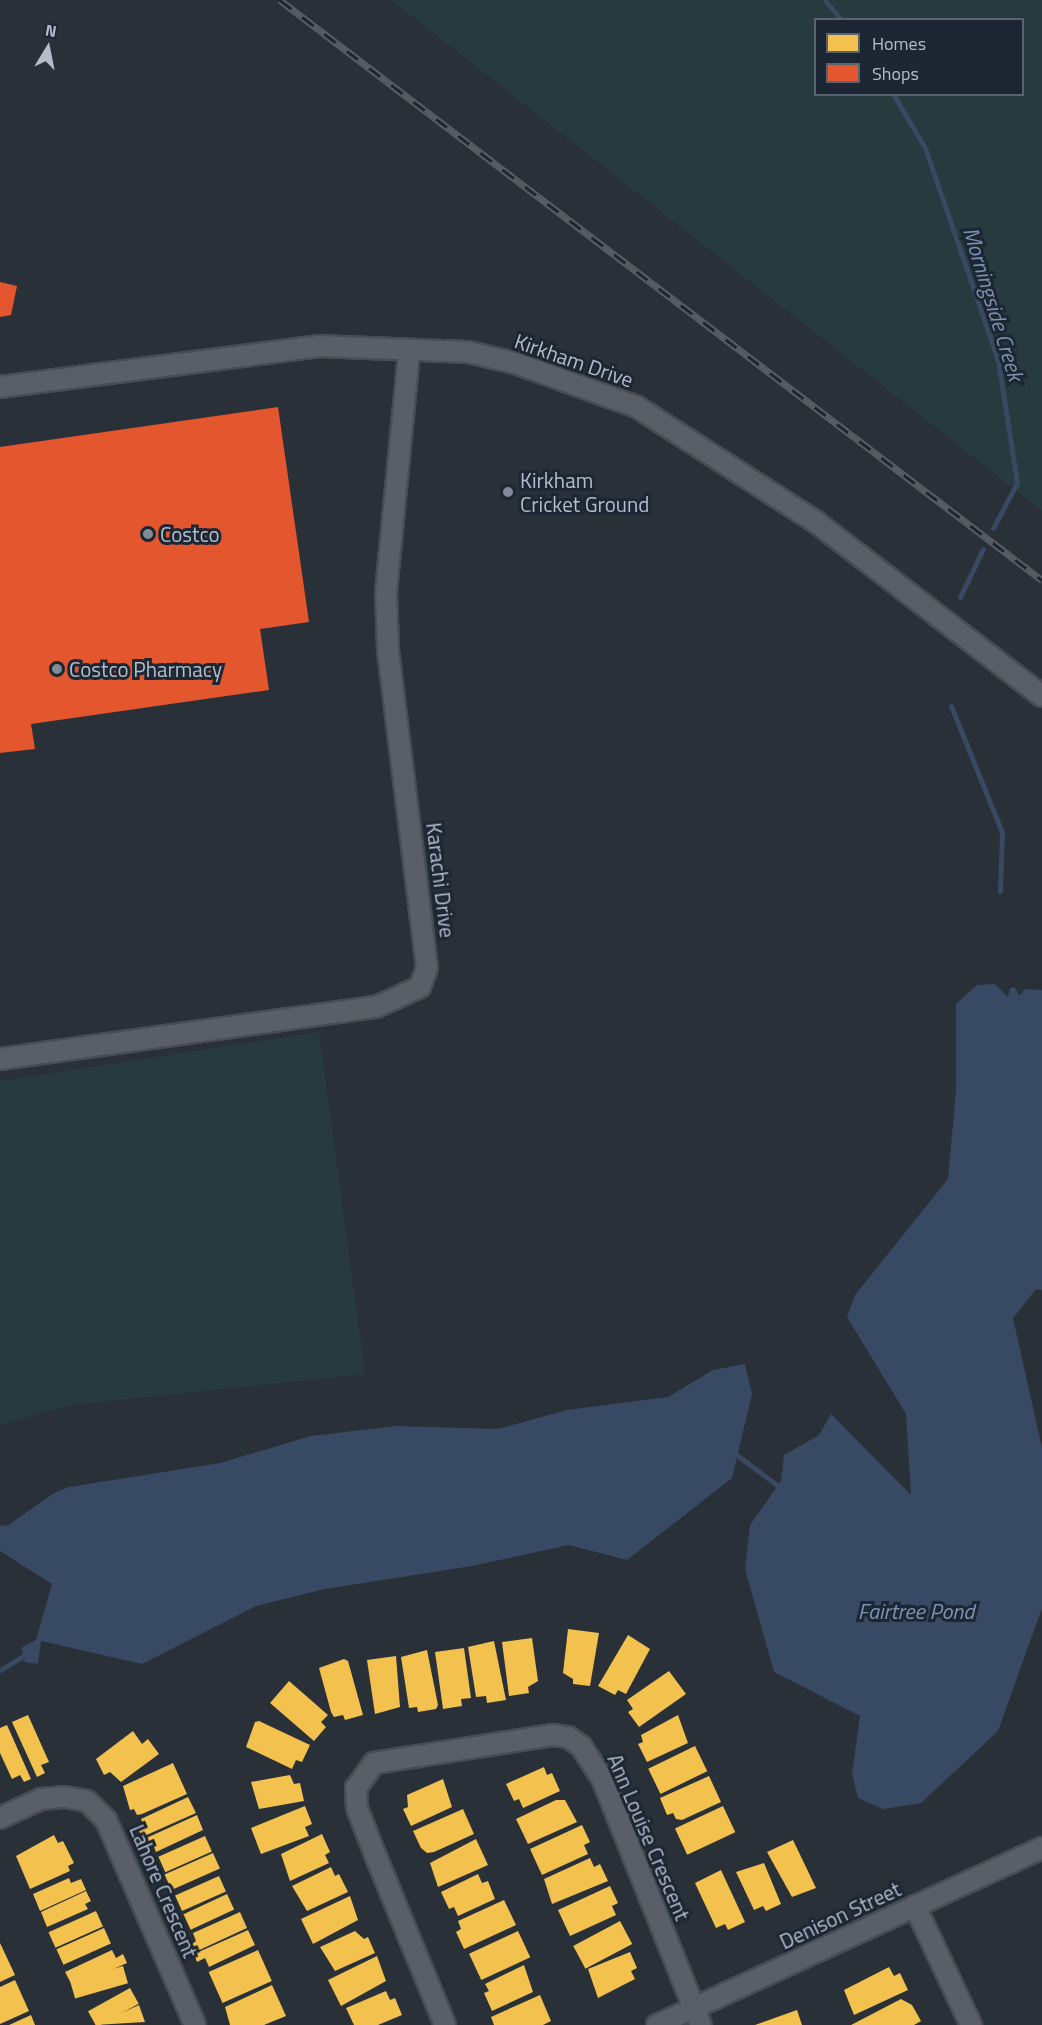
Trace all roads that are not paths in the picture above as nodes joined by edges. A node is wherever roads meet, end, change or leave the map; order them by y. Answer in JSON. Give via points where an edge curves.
{"nodes":[{"id":1,"x":409,"y":352,"type":"junction"},
{"id":2,"x":0,"y":387,"type":"edge"},
{"id":3,"x":1042,"y":696,"type":"edge"},
{"id":4,"x":0,"y":1059,"type":"edge"},
{"id":5,"x":0,"y":1818,"type":"edge"},
{"id":6,"x":1042,"y":1848,"type":"edge"},
{"id":7,"x":915,"y":1906,"type":"junction"},
{"id":8,"x":697,"y":2017,"type":"edge"},
{"id":9,"x":195,"y":2025,"type":"edge"},
{"id":10,"x":445,"y":2025,"type":"edge"},
{"id":11,"x":657,"y":2025,"type":"edge"},
{"id":12,"x":971,"y":2025,"type":"edge"}],
"edges":[{"from":1,"to":2,"type":"street","name":"Kirkham Drive","via":[[318,346]]},
{"from":1,"to":3,"type":"street","name":"Kirkham Drive","via":[[492,357],[637,407],[816,522]]},
{"from":1,"to":4,"type":"street","name":"Karachi Drive","via":[[386,592],[388,649],[427,968],[420,987],[376,1007]]},
{"from":5,"to":9,"type":"street","name":"Lahore Crescent","via":[[41,1799],[65,1797],[87,1801],[106,1820]]},
{"from":6,"to":7,"type":"street","name":"Denison Street"},
{"from":7,"to":8,"type":"street","name":"Denison Street"},
{"from":7,"to":12,"type":"street"},
{"from":8,"to":10,"type":"street","name":"Ann Louise Crescent","via":[[602,1778],[581,1746],[568,1737],[553,1735],[381,1761],[374,1763],[356,1788],[361,1818]]},
{"from":8,"to":11,"type":"street","name":"Denison Street"}]}
